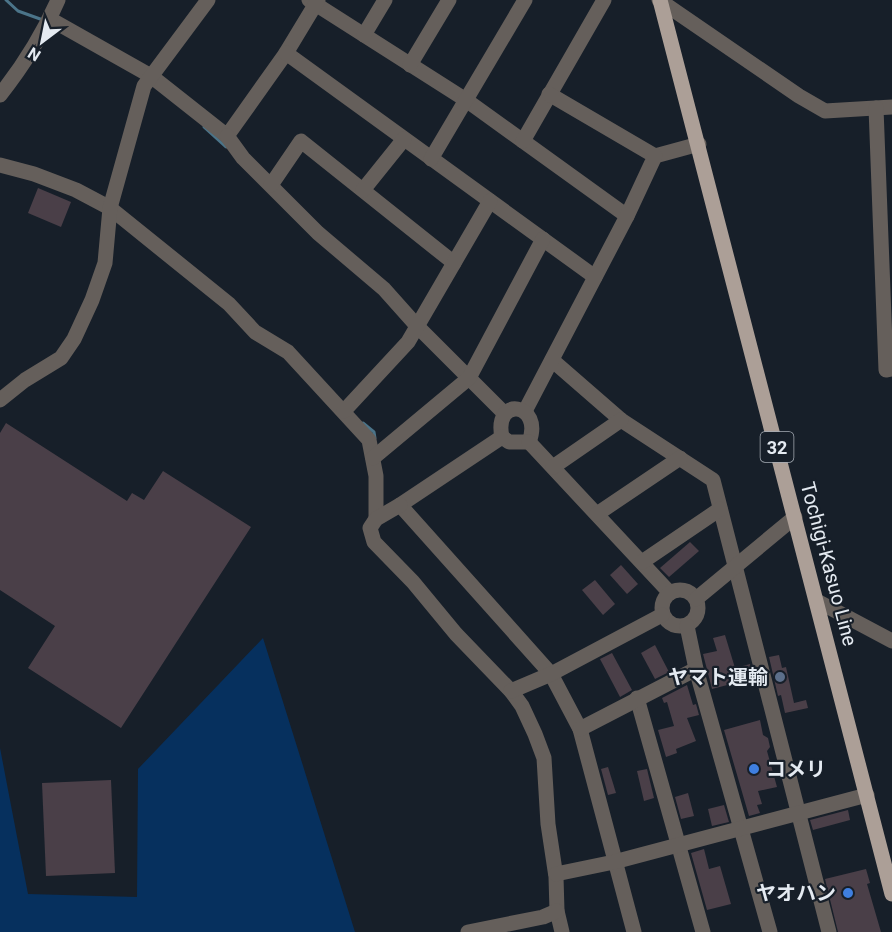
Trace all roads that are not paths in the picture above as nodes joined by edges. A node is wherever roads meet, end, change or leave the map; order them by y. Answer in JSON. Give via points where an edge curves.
{"nodes":[{"id":1,"x":58,"y":0,"type":"edge"},
{"id":2,"x":208,"y":0,"type":"edge"},
{"id":3,"x":385,"y":0,"type":"edge"},
{"id":4,"x":449,"y":0,"type":"edge"},
{"id":5,"x":525,"y":0,"type":"edge"},
{"id":6,"x":604,"y":0,"type":"edge"},
{"id":7,"x":660,"y":0,"type":"edge"},
{"id":8,"x":314,"y":1,"type":"edge"},
{"id":9,"x":50,"y":19,"type":"junction"},
{"id":10,"x":364,"y":35,"type":"junction"},
{"id":11,"x":286,"y":53,"type":"junction"},
{"id":12,"x":410,"y":64,"type":"junction"},
{"id":13,"x":151,"y":76,"type":"junction"},
{"id":14,"x":549,"y":94,"type":"junction"},
{"id":15,"x":0,"y":95,"type":"edge"},
{"id":16,"x":466,"y":100,"type":"junction"},
{"id":17,"x":892,"y":107,"type":"edge"},
{"id":18,"x":876,"y":108,"type":"junction"},
{"id":19,"x":227,"y":136,"type":"junction"},
{"id":20,"x":404,"y":139,"type":"junction"},
{"id":21,"x":523,"y":141,"type":"junction"},
{"id":22,"x":699,"y":144,"type":"junction"},
{"id":23,"x":655,"y":156,"type":"junction"},
{"id":24,"x":431,"y":159,"type":"junction"},
{"id":25,"x":0,"y":165,"type":"edge"},
{"id":26,"x":271,"y":185,"type":"junction"},
{"id":27,"x":363,"y":190,"type":"junction"},
{"id":28,"x":490,"y":201,"type":"junction"},
{"id":29,"x":110,"y":208,"type":"junction"},
{"id":30,"x":627,"y":216,"type":"junction"},
{"id":31,"x":543,"y":239,"type":"junction"},
{"id":32,"x":454,"y":262,"type":"junction"},
{"id":33,"x":595,"y":277,"type":"junction"},
{"id":34,"x":417,"y":326,"type":"junction"},
{"id":35,"x":552,"y":360,"type":"junction"},
{"id":36,"x":892,"y":369,"type":"edge"},
{"id":37,"x":469,"y":378,"type":"junction"},
{"id":38,"x":0,"y":400,"type":"edge"},
{"id":39,"x":344,"y":411,"type":"junction"},
{"id":40,"x":525,"y":411,"type":"junction"},
{"id":41,"x":504,"y":413,"type":"junction"},
{"id":42,"x":621,"y":420,"type":"junction"},
{"id":43,"x":502,"y":437,"type":"junction"},
{"id":44,"x":529,"y":442,"type":"junction"},
{"id":45,"x":374,"y":458,"type":"junction"},
{"id":46,"x":680,"y":458,"type":"junction"},
{"id":47,"x":553,"y":467,"type":"junction"},
{"id":48,"x":400,"y":505,"type":"junction"},
{"id":49,"x":720,"y":508,"type":"junction"},
{"id":50,"x":597,"y":513,"type":"junction"},
{"id":51,"x":795,"y":517,"type":"junction"},
{"id":52,"x":376,"y":519,"type":"junction"},
{"id":53,"x":642,"y":562,"type":"junction"},
{"id":54,"x":735,"y":566,"type":"junction"},
{"id":55,"x":670,"y":593,"type":"junction"},
{"id":56,"x":696,"y":598,"type":"junction"},
{"id":57,"x":817,"y":601,"type":"junction"},
{"id":58,"x":662,"y":615,"type":"junction"},
{"id":59,"x":687,"y":626,"type":"junction"},
{"id":60,"x":892,"y":641,"type":"edge"},
{"id":61,"x":696,"y":669,"type":"junction"},
{"id":62,"x":551,"y":674,"type":"junction"},
{"id":63,"x":511,"y":691,"type":"junction"},
{"id":64,"x":637,"y":698,"type":"junction"},
{"id":65,"x":580,"y":729,"type":"junction"},
{"id":66,"x":867,"y":795,"type":"junction"},
{"id":67,"x":799,"y":813,"type":"junction"},
{"id":68,"x":742,"y":829,"type":"junction"},
{"id":69,"x":680,"y":845,"type":"junction"},
{"id":70,"x":614,"y":862,"type":"junction"},
{"id":71,"x":555,"y":874,"type":"junction"},
{"id":72,"x":892,"y":894,"type":"edge"},
{"id":73,"x":557,"y":911,"type":"junction"},
{"id":74,"x":468,"y":932,"type":"edge"},
{"id":75,"x":562,"y":932,"type":"edge"},
{"id":76,"x":634,"y":932,"type":"edge"},
{"id":77,"x":703,"y":932,"type":"edge"},
{"id":78,"x":770,"y":932,"type":"edge"},
{"id":79,"x":829,"y":932,"type":"edge"}],
"edges":[{"from":1,"to":9,"type":"street"},
{"from":2,"to":13,"type":"street"},
{"from":3,"to":10,"type":"street"},
{"from":4,"to":12,"type":"street"},
{"from":5,"to":16,"type":"street"},
{"from":6,"to":14,"type":"street"},
{"from":7,"to":18,"type":"street","via":[[825,111]]},
{"from":7,"to":22,"type":"main road","name":"Tochigi-Kasuo Line","number":"32"},
{"from":8,"to":10,"type":"street"},
{"from":8,"to":11,"type":"street"},
{"from":9,"to":13,"type":"street"},
{"from":9,"to":15,"type":"street"},
{"from":10,"to":12,"type":"street"},
{"from":11,"to":19,"type":"street"},
{"from":11,"to":20,"type":"street"},
{"from":12,"to":16,"type":"street"},
{"from":13,"to":19,"type":"street"},
{"from":13,"to":29,"type":"street","via":[[144,86]]},
{"from":14,"to":21,"type":"street"},
{"from":14,"to":23,"type":"street"},
{"from":16,"to":21,"type":"street"},
{"from":16,"to":24,"type":"street"},
{"from":17,"to":18,"type":"street"},
{"from":18,"to":36,"type":"street","via":[[886,370]]},
{"from":19,"to":26,"type":"street"},
{"from":20,"to":24,"type":"street"},
{"from":20,"to":27,"type":"street"},
{"from":21,"to":30,"type":"street"},
{"from":22,"to":23,"type":"street"},
{"from":22,"to":51,"type":"main road","name":"Tochigi-Kasuo Line","number":"32"},
{"from":23,"to":30,"type":"street"},
{"from":24,"to":28,"type":"street"},
{"from":25,"to":29,"type":"street","via":[[76,190]]},
{"from":26,"to":27,"type":"street","via":[[301,141]]},
{"from":26,"to":34,"type":"street","via":[[318,233],[384,289]]},
{"from":27,"to":32,"type":"street"},
{"from":28,"to":31,"type":"street"},
{"from":28,"to":32,"type":"street"},
{"from":29,"to":38,"type":"street","via":[[105,262],[92,300],[67,349],[61,358]]},
{"from":29,"to":39,"type":"street","via":[[229,304],[255,332],[288,352]]},
{"from":30,"to":33,"type":"street"},
{"from":31,"to":33,"type":"street"},
{"from":31,"to":37,"type":"street"},
{"from":32,"to":34,"type":"street"},
{"from":33,"to":35,"type":"street"},
{"from":34,"to":37,"type":"street"},
{"from":34,"to":39,"type":"street","via":[[408,342]]},
{"from":35,"to":40,"type":"street"},
{"from":35,"to":42,"type":"street"},
{"from":37,"to":41,"type":"street"},
{"from":37,"to":45,"type":"street"},
{"from":39,"to":45,"type":"street","via":[[369,440]]},
{"from":40,"to":41,"type":"street"},
{"from":40,"to":44,"type":"street","via":[[531,417],[533,431]]},
{"from":41,"to":43,"type":"street"},
{"from":42,"to":46,"type":"street"},
{"from":42,"to":47,"type":"street"},
{"from":43,"to":44,"type":"street","via":[[509,442]]},
{"from":43,"to":48,"type":"street"},
{"from":44,"to":47,"type":"street"},
{"from":45,"to":52,"type":"street"},
{"from":46,"to":49,"type":"street","via":[[713,480]]},
{"from":46,"to":50,"type":"street"},
{"from":47,"to":50,"type":"street"},
{"from":48,"to":52,"type":"street"},
{"from":48,"to":62,"type":"street"},
{"from":49,"to":53,"type":"street"},
{"from":49,"to":54,"type":"street"},
{"from":50,"to":53,"type":"street"},
{"from":51,"to":54,"type":"street"},
{"from":51,"to":57,"type":"main road","name":"Tochigi-Kasuo Line","number":"32"},
{"from":52,"to":63,"type":"street","via":[[370,528],[374,542]]},
{"from":53,"to":55,"type":"street"},
{"from":54,"to":56,"type":"street"},
{"from":54,"to":67,"type":"street"},
{"from":55,"to":56,"type":"street","via":[[679,590]]},
{"from":55,"to":58,"type":"street","via":[[664,599]]},
{"from":56,"to":59,"type":"street","via":[[699,609]]},
{"from":57,"to":60,"type":"street"},
{"from":57,"to":66,"type":"main road","name":"Tochigi-Kasuo Line","number":"32"},
{"from":58,"to":59,"type":"street","via":[[677,627]]},
{"from":58,"to":62,"type":"street"},
{"from":59,"to":61,"type":"street"},
{"from":61,"to":64,"type":"street"},
{"from":61,"to":68,"type":"street"},
{"from":62,"to":63,"type":"street"},
{"from":62,"to":65,"type":"street"},
{"from":63,"to":71,"type":"street","via":[[522,706],[544,758]]},
{"from":64,"to":65,"type":"street"},
{"from":64,"to":69,"type":"street"},
{"from":65,"to":70,"type":"street"},
{"from":66,"to":67,"type":"street"},
{"from":66,"to":72,"type":"main road","name":"Tochigi-Kasuo Line","number":"32"},
{"from":67,"to":68,"type":"street"},
{"from":67,"to":79,"type":"street"},
{"from":68,"to":69,"type":"street"},
{"from":68,"to":78,"type":"street"},
{"from":69,"to":70,"type":"street"},
{"from":69,"to":77,"type":"street"},
{"from":70,"to":71,"type":"street"},
{"from":70,"to":76,"type":"street"},
{"from":71,"to":73,"type":"street"},
{"from":73,"to":74,"type":"street"},
{"from":73,"to":75,"type":"street"}]}
